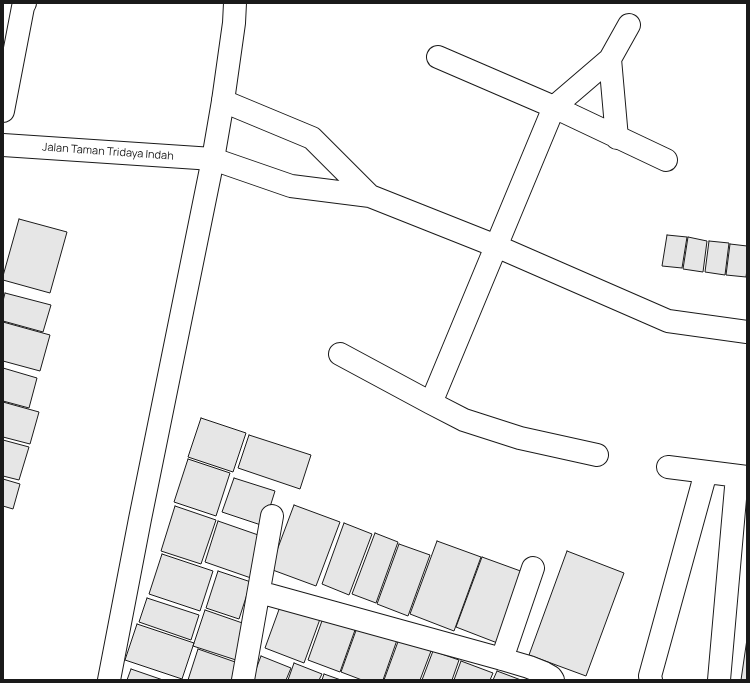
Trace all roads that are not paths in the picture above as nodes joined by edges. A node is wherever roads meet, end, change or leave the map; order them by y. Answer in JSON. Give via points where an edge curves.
{"nodes":[{"id":1,"x":25,"y":3,"type":"edge"},
{"id":2,"x":235,"y":3,"type":"edge"},
{"id":3,"x":629,"y":25,"type":"dead end"},
{"id":4,"x":438,"y":57,"type":"dead end"},
{"id":5,"x":610,"y":60,"type":"junction"},
{"id":6,"x":223,"y":101,"type":"junction"},
{"id":7,"x":554,"y":107,"type":"junction"},
{"id":8,"x":3,"y":111,"type":"edge"},
{"id":9,"x":617,"y":138,"type":"junction"},
{"id":10,"x":3,"y":145,"type":"edge"},
{"id":11,"x":213,"y":159,"type":"junction"},
{"id":12,"x":666,"y":160,"type":"dead end"},
{"id":13,"x":370,"y":196,"type":"junction"},
{"id":14,"x":496,"y":246,"type":"junction"},
{"id":15,"x":747,"y":332,"type":"edge"},
{"id":16,"x":340,"y":354,"type":"dead end"},
{"id":17,"x":431,"y":403,"type":"junction"},
{"id":18,"x":597,"y":455,"type":"dead end"},
{"id":19,"x":668,"y":467,"type":"dead end"},
{"id":20,"x":706,"y":472,"type":"junction"},
{"id":21,"x":742,"y":477,"type":"edge"},
{"id":22,"x":272,"y":516,"type":"dead end"},
{"id":23,"x":533,"y":568,"type":"dead end"},
{"id":24,"x":259,"y":592,"type":"junction"},
{"id":25,"x":502,"y":659,"type":"junction"},
{"id":26,"x":110,"y":680,"type":"edge"},
{"id":27,"x":243,"y":680,"type":"edge"},
{"id":28,"x":553,"y":680,"type":"edge"},
{"id":29,"x":651,"y":680,"type":"edge"},
{"id":30,"x":718,"y":680,"type":"edge"}],
"edges":[{"from":1,"to":8,"type":"street"},
{"from":2,"to":6,"type":"street"},
{"from":3,"to":5,"type":"street"},
{"from":4,"to":7,"type":"street"},
{"from":5,"to":7,"type":"street"},
{"from":5,"to":9,"type":"street"},
{"from":6,"to":11,"type":"street"},
{"from":6,"to":13,"type":"street","via":[[312,138]]},
{"from":7,"to":9,"type":"street"},
{"from":7,"to":14,"type":"street"},
{"from":9,"to":12,"type":"street"},
{"from":10,"to":11,"type":"street","name":"Jalan Taman Tridaya Indah"},
{"from":11,"to":13,"type":"street","name":"Jalan Taman Tridaya Indah","via":[[291,186]]},
{"from":11,"to":26,"type":"street"},
{"from":13,"to":14,"type":"street"},
{"from":14,"to":15,"type":"street","via":[[668,321]]},
{"from":14,"to":17,"type":"street"},
{"from":16,"to":17,"type":"street"},
{"from":17,"to":18,"type":"street","via":[[464,420],[520,438]]},
{"from":19,"to":20,"type":"street"},
{"from":20,"to":21,"type":"street"},
{"from":20,"to":29,"type":"street"},
{"from":21,"to":30,"type":"street"},
{"from":22,"to":24,"type":"street"},
{"from":23,"to":25,"type":"street"},
{"from":24,"to":25,"type":"street"},
{"from":24,"to":27,"type":"street"},
{"from":25,"to":28,"type":"street","via":[[539,671]]}]}
